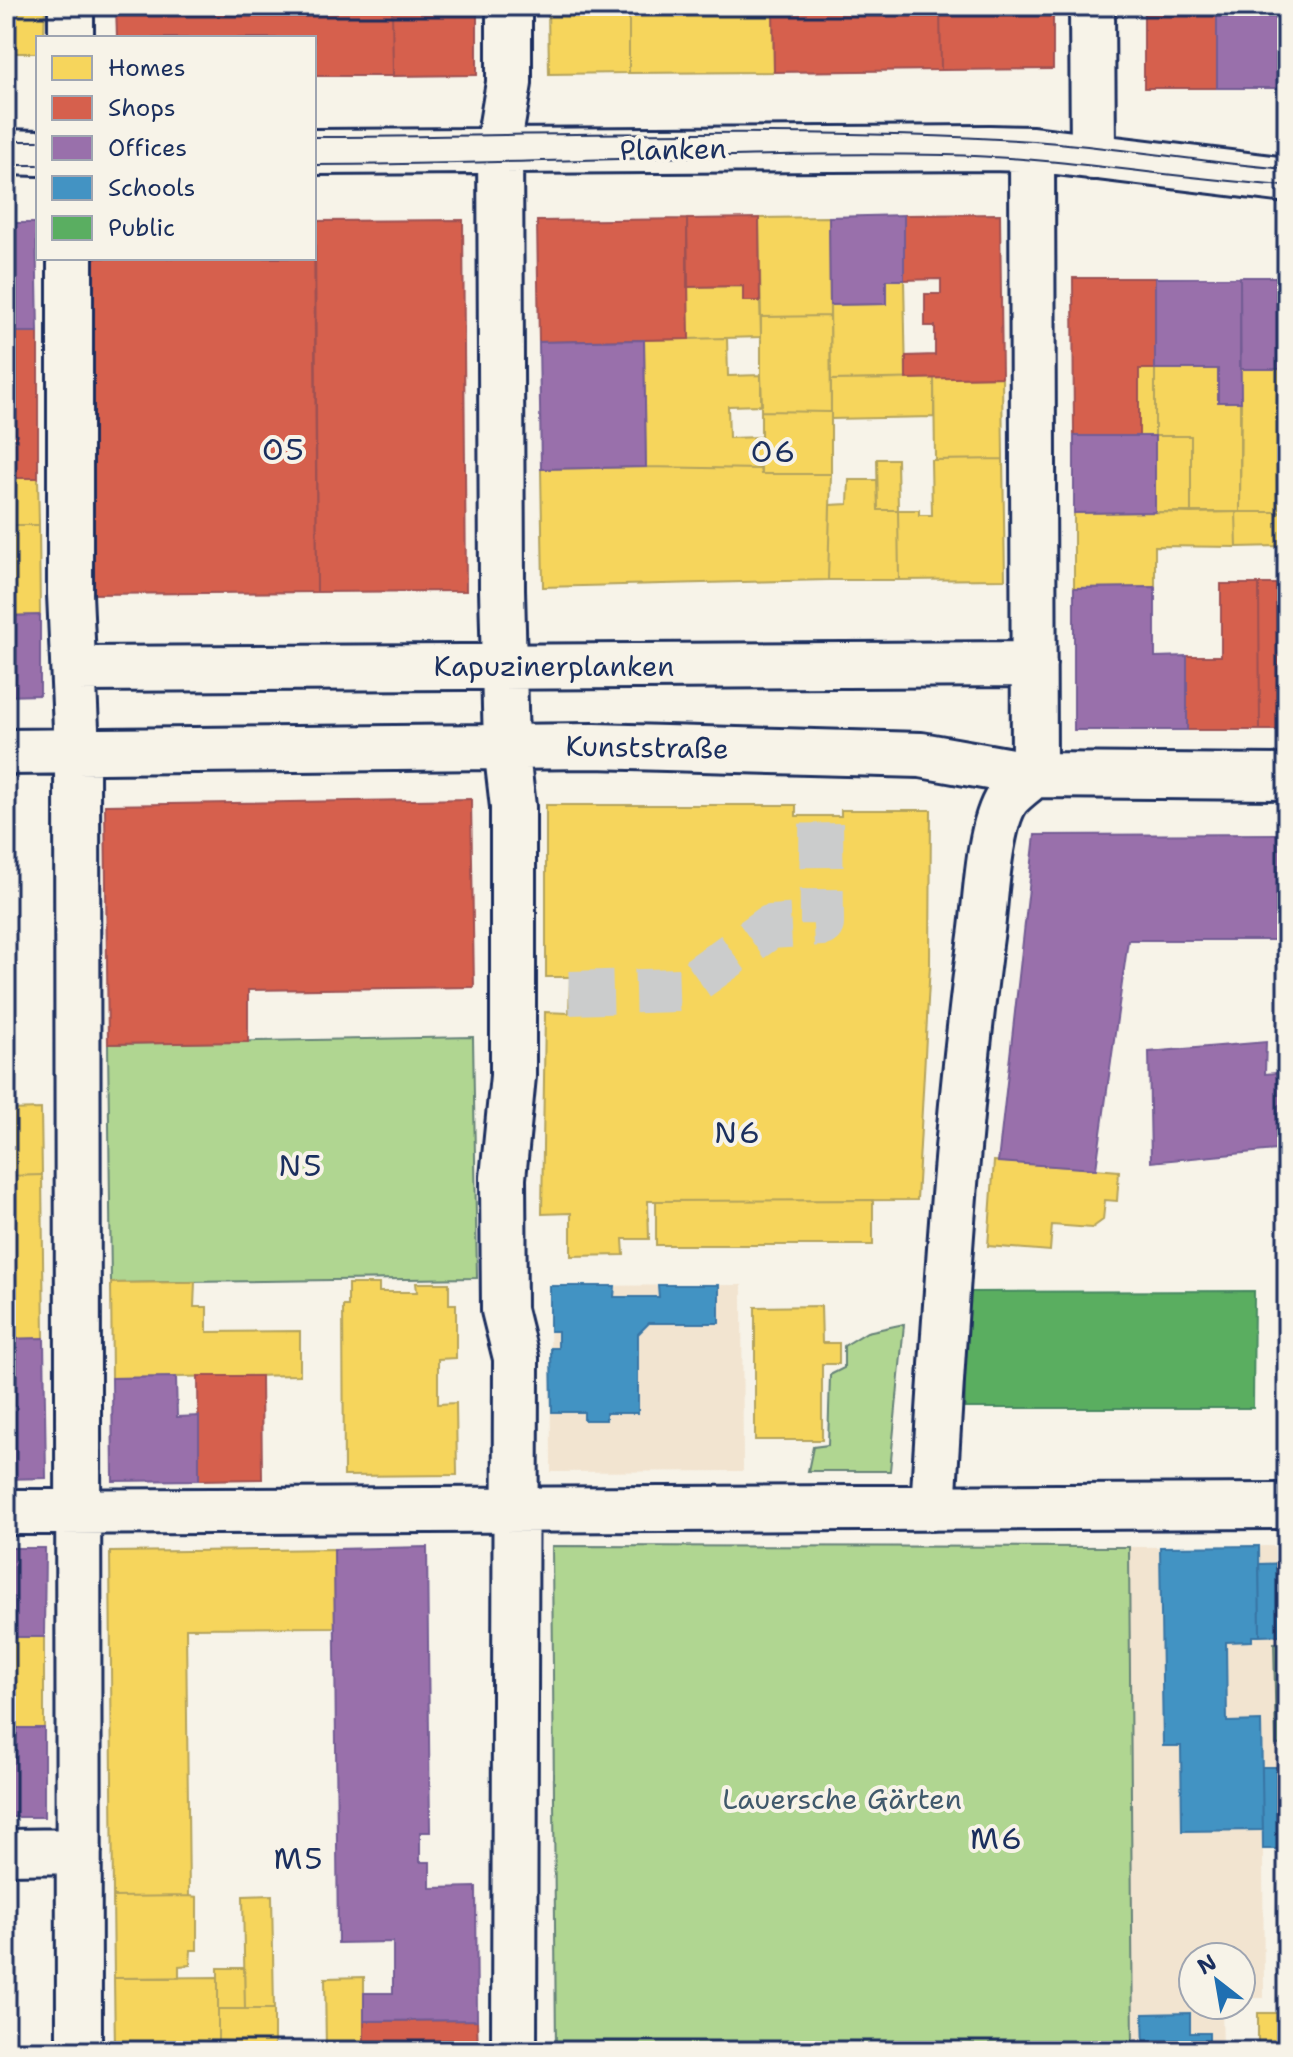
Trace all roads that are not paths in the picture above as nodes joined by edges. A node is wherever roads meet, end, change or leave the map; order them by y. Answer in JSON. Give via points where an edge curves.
{"nodes":[{"id":1,"x":71,"y":6,"type":"edge"},
{"id":2,"x":509,"y":6,"type":"edge"},
{"id":3,"x":1092,"y":6,"type":"edge"},
{"id":4,"x":71,"y":36,"type":"edge"},
{"id":5,"x":1032,"y":149,"type":"junction"},
{"id":6,"x":500,"y":150,"type":"junction"},
{"id":7,"x":6,"y":152,"type":"edge"},
{"id":8,"x":316,"y":152,"type":"edge"},
{"id":9,"x":36,"y":153,"type":"edge"},
{"id":10,"x":1093,"y":157,"type":"junction"},
{"id":11,"x":1287,"y":180,"type":"edge"},
{"id":12,"x":70,"y":260,"type":"edge"},
{"id":13,"x":1034,"y":664,"type":"junction"},
{"id":14,"x":504,"y":666,"type":"junction"},
{"id":15,"x":74,"y":669,"type":"junction"},
{"id":16,"x":506,"y":746,"type":"junction"},
{"id":17,"x":77,"y":751,"type":"junction"},
{"id":18,"x":6,"y":752,"type":"edge"},
{"id":19,"x":1034,"y":775,"type":"junction"},
{"id":20,"x":1287,"y":777,"type":"edge"},
{"id":21,"x":1287,"y":1506,"type":"edge"},
{"id":22,"x":933,"y":1508,"type":"junction"},
{"id":23,"x":514,"y":1510,"type":"junction"},
{"id":24,"x":78,"y":1511,"type":"junction"},
{"id":25,"x":6,"y":1512,"type":"edge"},
{"id":26,"x":79,"y":1851,"type":"junction"},
{"id":27,"x":6,"y":1852,"type":"edge"},
{"id":28,"x":79,"y":2051,"type":"edge"},
{"id":29,"x":514,"y":2051,"type":"edge"}],
"edges":[{"from":1,"to":4,"type":"street"},
{"from":2,"to":6,"type":"street","via":[[509,83]]},
{"from":3,"to":10,"type":"street"},
{"from":5,"to":6,"type":"street","name":"Planken"},
{"from":5,"to":10,"type":"street","name":"Planken"},
{"from":5,"to":13,"type":"street"},
{"from":6,"to":8,"type":"street","name":"Planken"},
{"from":6,"to":14,"type":"street"},
{"from":7,"to":9,"type":"street"},
{"from":10,"to":11,"type":"street","name":"Planken"},
{"from":12,"to":15,"type":"street"},
{"from":13,"to":14,"type":"street","name":"Kapuzinerplanken"},
{"from":13,"to":19,"type":"street"},
{"from":14,"to":15,"type":"street","name":"Kapuzinerplanken"},
{"from":14,"to":16,"type":"street"},
{"from":15,"to":17,"type":"street"},
{"from":16,"to":17,"type":"street","name":"Kunststraße"},
{"from":16,"to":19,"type":"street","name":"Kunststraße","via":[[921,755]]},
{"from":16,"to":23,"type":"street","via":[[513,807],[513,1048],[503,1178],[504,1310],[516,1358]]},
{"from":17,"to":18,"type":"street","name":"Kunststraße"},
{"from":17,"to":24,"type":"street"},
{"from":19,"to":20,"type":"street","name":"Kunststraße"},
{"from":19,"to":22,"type":"street","via":[[1007,800],[995,832],[971,1003]]},
{"from":21,"to":22,"type":"street"},
{"from":22,"to":23,"type":"street"},
{"from":23,"to":24,"type":"street"},
{"from":23,"to":29,"type":"street"},
{"from":24,"to":25,"type":"street"},
{"from":24,"to":26,"type":"street"},
{"from":26,"to":27,"type":"street"},
{"from":26,"to":28,"type":"street"}]}
